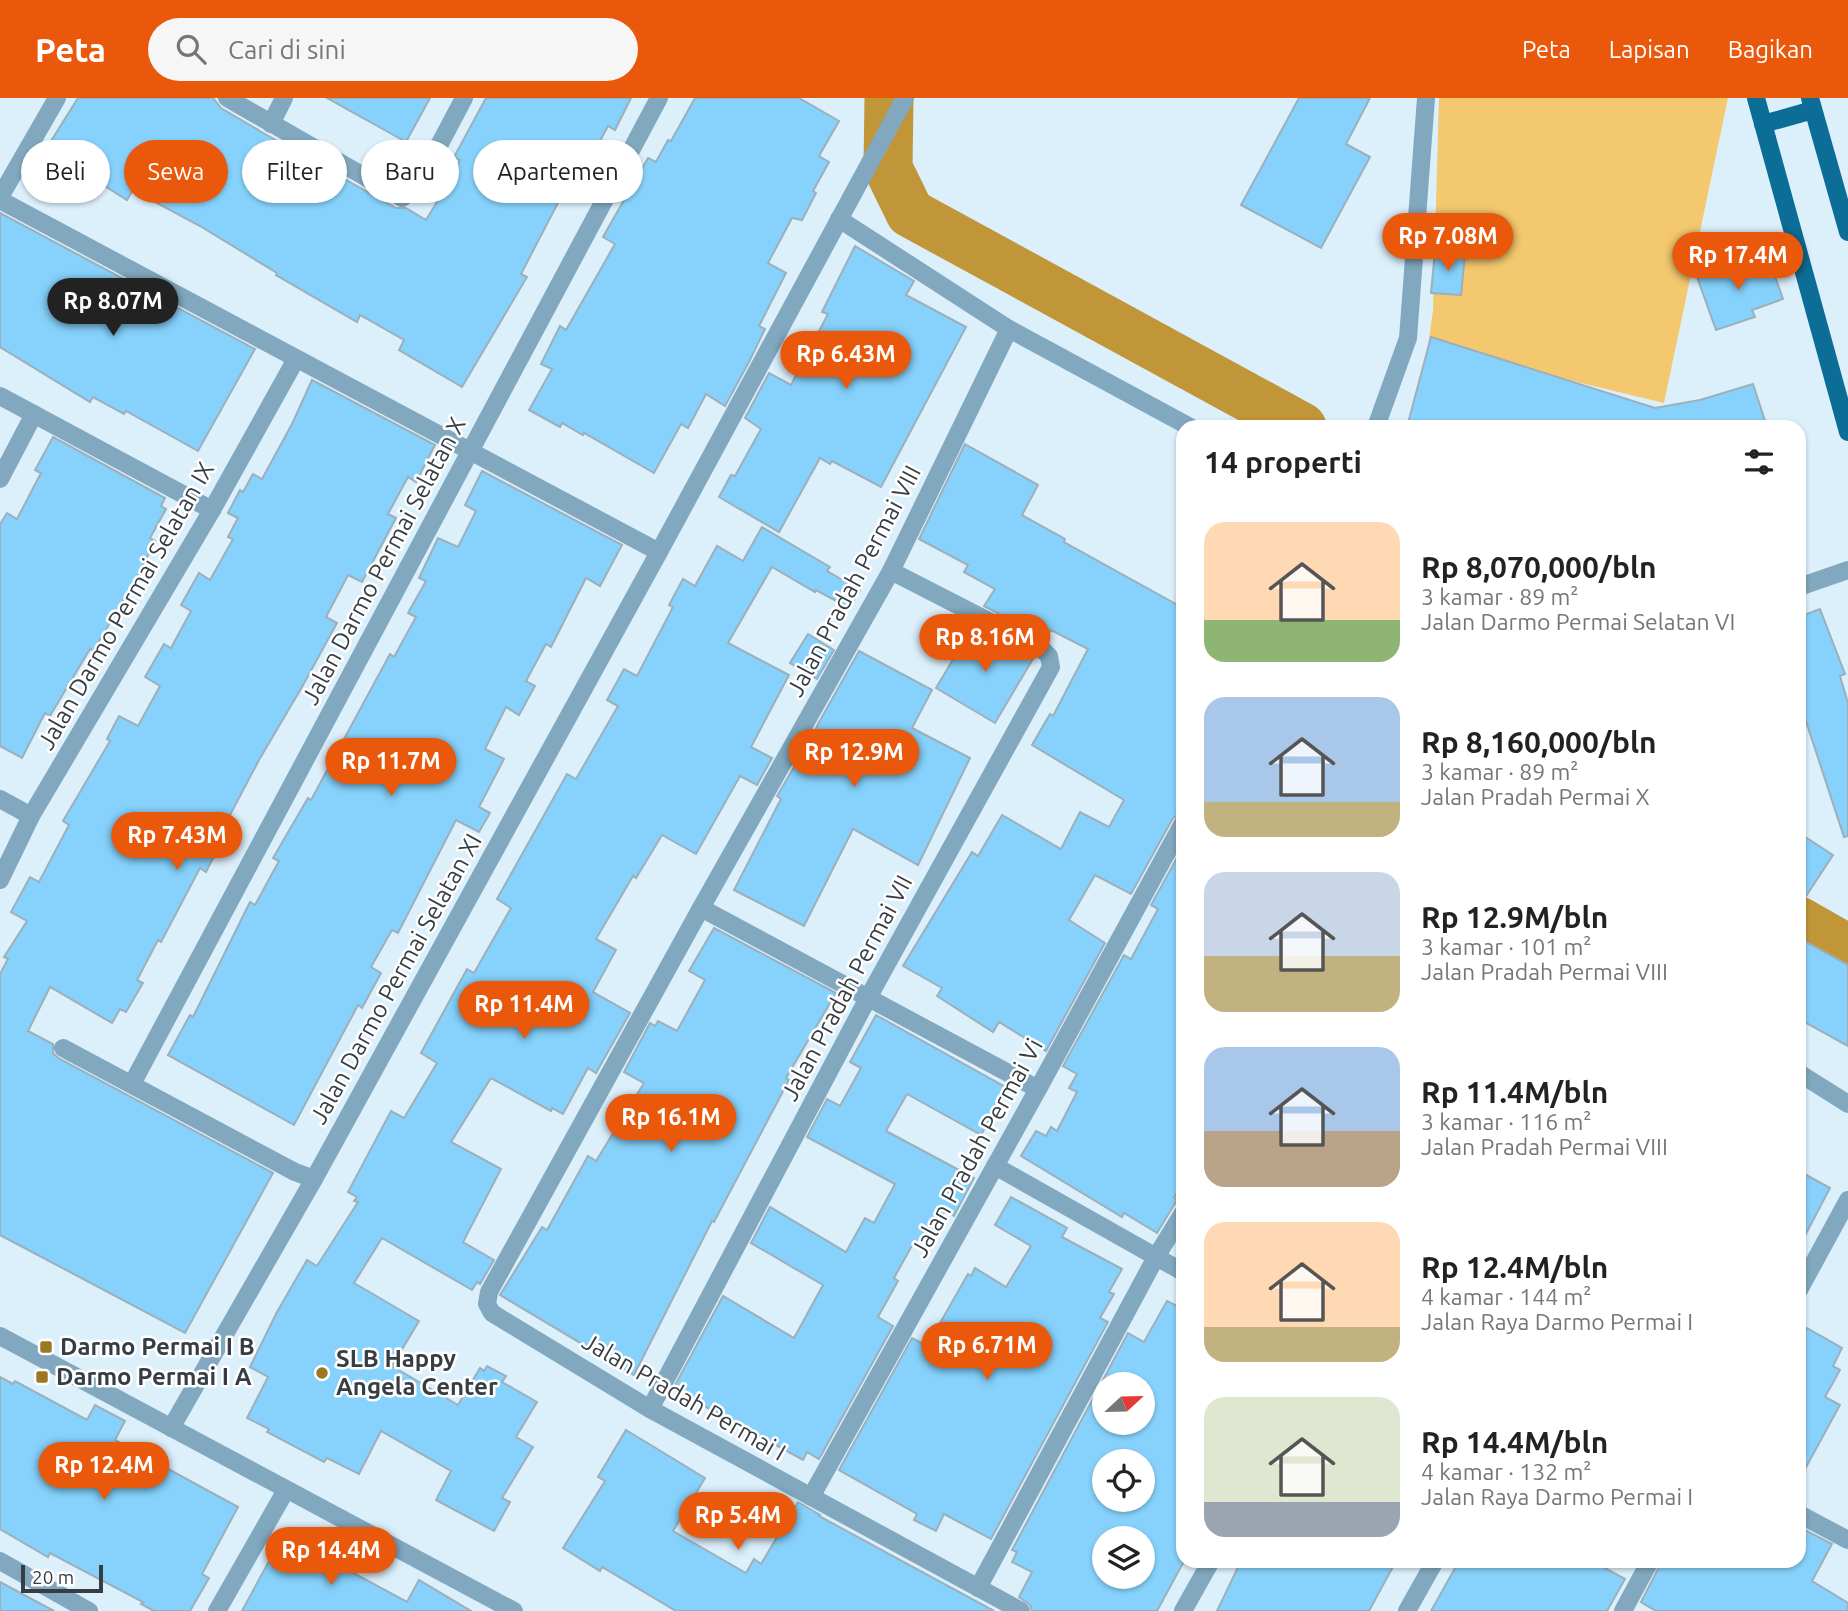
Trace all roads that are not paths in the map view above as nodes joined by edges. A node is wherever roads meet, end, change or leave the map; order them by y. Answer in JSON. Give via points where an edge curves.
{"nodes":[{"id":1,"x":57,"y":98,"type":"edge"},
{"id":2,"x":227,"y":98,"type":"edge"},
{"id":3,"x":284,"y":98,"type":"edge"},
{"id":4,"x":464,"y":98,"type":"edge"},
{"id":5,"x":659,"y":98,"type":"edge"},
{"id":6,"x":1426,"y":98,"type":"edge"},
{"id":7,"x":1756,"y":98,"type":"edge"},
{"id":8,"x":1811,"y":104,"type":"edge"},
{"id":9,"x":902,"y":105,"type":"edge"},
{"id":10,"x":271,"y":124,"type":"junction"},
{"id":11,"x":1763,"y":124,"type":"junction"},
{"id":12,"x":0,"y":198,"type":"edge"},
{"id":13,"x":839,"y":219,"type":"junction"},
{"id":14,"x":1848,"y":232,"type":"edge"},
{"id":15,"x":1009,"y":329,"type":"junction"},
{"id":16,"x":296,"y":359,"type":"junction"},
{"id":17,"x":0,"y":396,"type":"edge"},
{"id":18,"x":34,"y":414,"type":"junction"},
{"id":19,"x":1177,"y":420,"type":"edge"},
{"id":20,"x":1379,"y":420,"type":"edge"},
{"id":21,"x":1848,"y":432,"type":"edge"},
{"id":22,"x":470,"y":453,"type":"junction"},
{"id":23,"x":0,"y":479,"type":"edge"},
{"id":24,"x":212,"y":510,"type":"junction"},
{"id":25,"x":659,"y":552,"type":"junction"},
{"id":26,"x":1848,"y":570,"type":"edge"},
{"id":27,"x":891,"y":571,"type":"junction"},
{"id":28,"x":1806,"y":585,"type":"edge"},
{"id":29,"x":0,"y":799,"type":"edge"},
{"id":30,"x":31,"y":816,"type":"junction"},
{"id":31,"x":1176,"y":836,"type":"edge"},
{"id":32,"x":0,"y":880,"type":"edge"},
{"id":33,"x":701,"y":908,"type":"junction"},
{"id":34,"x":868,"y":998,"type":"junction"},
{"id":35,"x":63,"y":1048,"type":"dead end"},
{"id":36,"x":1806,"y":1077,"type":"edge"},
{"id":37,"x":132,"y":1084,"type":"junction"},
{"id":38,"x":1038,"y":1089,"type":"junction"},
{"id":39,"x":1848,"y":1104,"type":"edge"},
{"id":40,"x":996,"y":1166,"type":"junction"},
{"id":41,"x":314,"y":1179,"type":"junction"},
{"id":42,"x":1848,"y":1200,"type":"edge"},
{"id":43,"x":1176,"y":1224,"type":"edge"},
{"id":44,"x":1156,"y":1257,"type":"junction"},
{"id":45,"x":1176,"y":1268,"type":"edge"},
{"id":46,"x":1806,"y":1277,"type":"edge"},
{"id":47,"x":489,"y":1292,"type":"joint"},
{"id":48,"x":0,"y":1336,"type":"edge"},
{"id":49,"x":650,"y":1409,"type":"junction"},
{"id":50,"x":171,"y":1428,"type":"junction"},
{"id":51,"x":286,"y":1490,"type":"junction"},
{"id":52,"x":811,"y":1497,"type":"junction"},
{"id":53,"x":1806,"y":1518,"type":"edge"},
{"id":54,"x":1848,"y":1541,"type":"edge"},
{"id":55,"x":0,"y":1561,"type":"edge"},
{"id":56,"x":1207,"y":1568,"type":"edge"},
{"id":57,"x":1431,"y":1568,"type":"edge"},
{"id":58,"x":1646,"y":1568,"type":"edge"},
{"id":59,"x":978,"y":1588,"type":"junction"},
{"id":60,"x":89,"y":1611,"type":"edge"},
{"id":61,"x":217,"y":1611,"type":"edge"},
{"id":62,"x":514,"y":1611,"type":"edge"},
{"id":63,"x":1021,"y":1611,"type":"edge"},
{"id":64,"x":1184,"y":1611,"type":"edge"},
{"id":65,"x":1407,"y":1611,"type":"edge"},
{"id":66,"x":1623,"y":1611,"type":"edge"}],
"edges":[{"from":1,"to":12,"type":"street"},
{"from":2,"to":10,"type":"street"},
{"from":3,"to":10,"type":"street"},
{"from":4,"to":10,"type":"street","via":[[416,189],[402,198]]},
{"from":5,"to":22,"type":"street","name":"Jalan Darmo Permai Selatan X"},
{"from":6,"to":20,"type":"street","via":[[1408,338]]},
{"from":7,"to":11,"type":"main road"},
{"from":8,"to":11,"type":"main road"},
{"from":8,"to":14,"type":"main road"},
{"from":9,"to":13,"type":"street","name":"Jalan Darmo Permai Selatan XI"},
{"from":11,"to":21,"type":"main road"},
{"from":12,"to":16,"type":"street"},
{"from":13,"to":15,"type":"street"},
{"from":13,"to":25,"type":"street","name":"Jalan Darmo Permai Selatan XI"},
{"from":15,"to":19,"type":"street"},
{"from":15,"to":27,"type":"street","name":"Jalan Pradah Permai VIII"},
{"from":16,"to":22,"type":"street"},
{"from":16,"to":24,"type":"street","name":"Jalan Darmo Permai Selatan IX"},
{"from":17,"to":18,"type":"street"},
{"from":18,"to":23,"type":"street"},
{"from":18,"to":24,"type":"street"},
{"from":22,"to":25,"type":"street"},
{"from":22,"to":37,"type":"street","name":"Jalan Darmo Permai Selatan X"},
{"from":24,"to":30,"type":"street","name":"Jalan Darmo Permai Selatan IX"},
{"from":25,"to":41,"type":"street","name":"Jalan Darmo Permai Selatan XI"},
{"from":26,"to":28,"type":"street"},
{"from":27,"to":33,"type":"street","name":"Jalan Pradah Permai VIII"},
{"from":27,"to":34,"type":"street","name":"Jalan Pradah Permai VII","via":[[1041,648],[1051,667]]},
{"from":29,"to":30,"type":"street"},
{"from":30,"to":32,"type":"street","name":"Jalan Darmo Permai Selatan IX"},
{"from":31,"to":38,"type":"street","name":"Jalan Pradah Permai Vi"},
{"from":33,"to":34,"type":"street"},
{"from":33,"to":47,"type":"street","name":"Jalan Pradah Permai VIII"},
{"from":34,"to":38,"type":"street"},
{"from":34,"to":49,"type":"street","name":"Jalan Pradah Permai VII"},
{"from":35,"to":37,"type":"street"},
{"from":36,"to":39,"type":"street"},
{"from":37,"to":41,"type":"street"},
{"from":38,"to":40,"type":"street","name":"Jalan Pradah Permai Vi"},
{"from":40,"to":44,"type":"street"},
{"from":40,"to":52,"type":"street","name":"Jalan Pradah Permai Vi"},
{"from":41,"to":50,"type":"street","name":"Jalan Darmo Permai Selatan XI"},
{"from":42,"to":46,"type":"street"},
{"from":43,"to":44,"type":"street"},
{"from":44,"to":45,"type":"street"},
{"from":44,"to":59,"type":"street"},
{"from":47,"to":49,"type":"street","name":"Jalan Pradah Permai I","via":[[487,1304],[492,1313]]},
{"from":48,"to":50,"type":"street"},
{"from":49,"to":52,"type":"street","name":"Jalan Pradah Permai I"},
{"from":50,"to":51,"type":"street"},
{"from":51,"to":61,"type":"street"},
{"from":51,"to":62,"type":"street"},
{"from":52,"to":59,"type":"street","name":"Jalan Pradah Permai I"},
{"from":53,"to":54,"type":"street"},
{"from":55,"to":60,"type":"street"},
{"from":56,"to":64,"type":"street"},
{"from":57,"to":65,"type":"street"},
{"from":58,"to":66,"type":"street"},
{"from":59,"to":63,"type":"street","name":"Jalan Pradah Permai I"}]}
